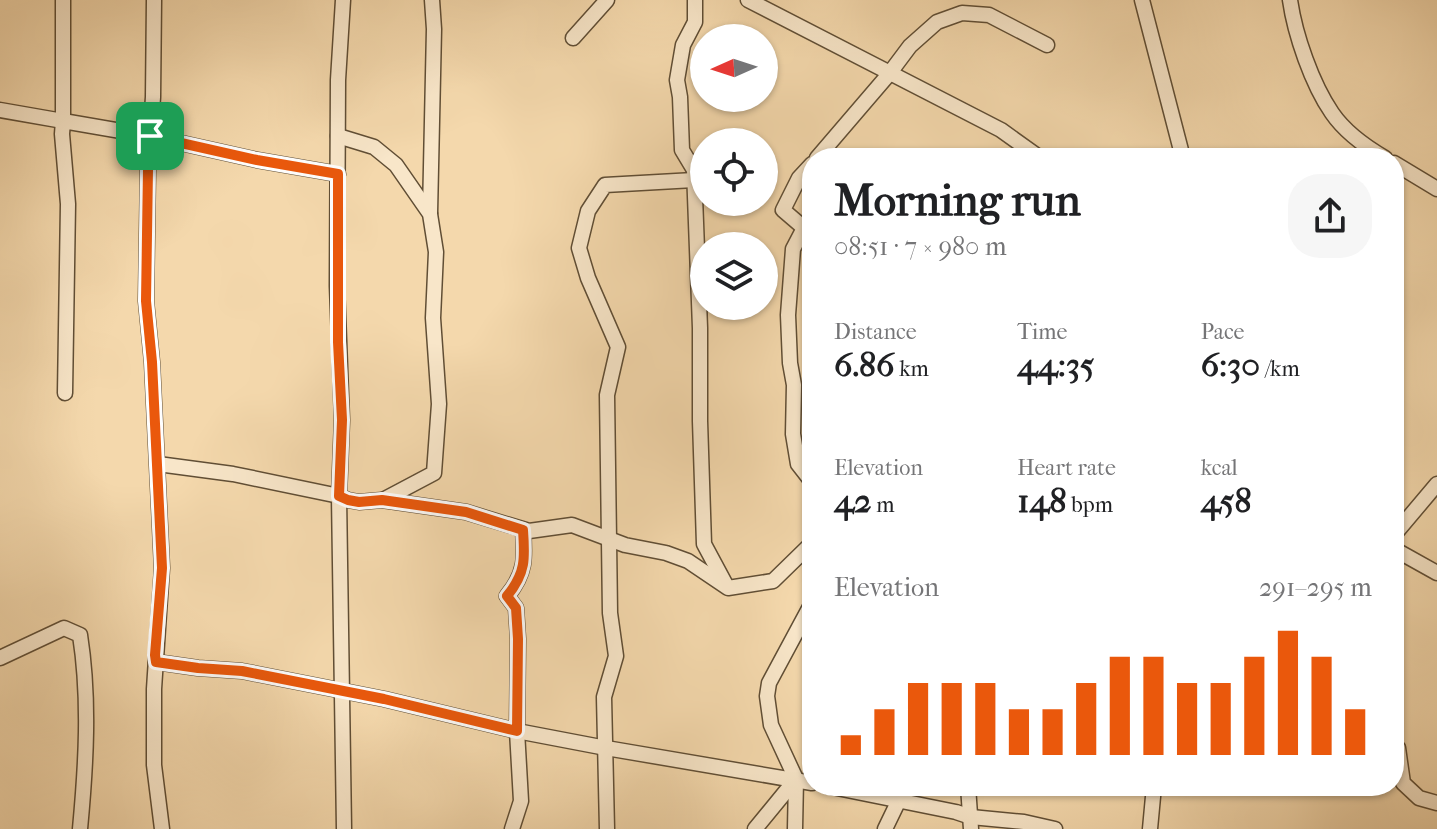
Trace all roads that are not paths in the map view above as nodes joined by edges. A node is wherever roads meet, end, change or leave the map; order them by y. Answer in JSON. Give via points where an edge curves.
{"nodes":[{"id":1,"x":63,"y":0,"type":"edge"},
{"id":2,"x":154,"y":0,"type":"edge"},
{"id":3,"x":343,"y":0,"type":"edge"},
{"id":4,"x":432,"y":0,"type":"edge"},
{"id":5,"x":607,"y":0,"type":"edge"},
{"id":6,"x":695,"y":0,"type":"edge"},
{"id":7,"x":748,"y":0,"type":"edge"},
{"id":8,"x":1142,"y":0,"type":"edge"},
{"id":9,"x":1290,"y":0,"type":"edge"},
{"id":10,"x":573,"y":38,"type":"dead end"},
{"id":11,"x":1047,"y":45,"type":"dead end"},
{"id":12,"x":889,"y":74,"type":"junction"},
{"id":13,"x":0,"y":110,"type":"edge"},
{"id":14,"x":63,"y":121,"type":"junction"},
{"id":15,"x":150,"y":136,"type":"junction"},
{"id":16,"x":338,"y":136,"type":"junction"},
{"id":17,"x":826,"y":148,"type":"edge"},
{"id":18,"x":1026,"y":148,"type":"edge"},
{"id":19,"x":1180,"y":148,"type":"edge"},
{"id":20,"x":1369,"y":148,"type":"edge"},
{"id":21,"x":690,"y":163,"type":"edge"},
{"id":22,"x":1404,"y":169,"type":"edge"},
{"id":23,"x":338,"y":174,"type":"junction"},
{"id":24,"x":802,"y":175,"type":"edge"},
{"id":25,"x":690,"y":180,"type":"edge"},
{"id":26,"x":1437,"y":189,"type":"edge"},
{"id":27,"x":430,"y":214,"type":"junction"},
{"id":28,"x":695,"y":216,"type":"edge"},
{"id":29,"x":802,"y":226,"type":"edge"},
{"id":30,"x":802,"y":238,"type":"edge"},
{"id":31,"x":65,"y":393,"type":"dead end"},
{"id":32,"x":158,"y":464,"type":"junction"},
{"id":33,"x":802,"y":469,"type":"edge"},
{"id":34,"x":1437,"y":484,"type":"edge"},
{"id":35,"x":339,"y":496,"type":"junction"},
{"id":36,"x":382,"y":500,"type":"junction"},
{"id":37,"x":1404,"y":523,"type":"edge"},
{"id":38,"x":523,"y":530,"type":"junction"},
{"id":39,"x":610,"y":540,"type":"junction"},
{"id":40,"x":802,"y":553,"type":"edge"},
{"id":41,"x":1404,"y":555,"type":"edge"},
{"id":42,"x":1437,"y":573,"type":"edge"},
{"id":43,"x":728,"y":588,"type":"junction"},
{"id":44,"x":802,"y":622,"type":"edge"},
{"id":45,"x":0,"y":658,"type":"edge"},
{"id":46,"x":156,"y":662,"type":"junction"},
{"id":47,"x":341,"y":690,"type":"junction"},
{"id":48,"x":517,"y":731,"type":"junction"},
{"id":49,"x":606,"y":748,"type":"junction"},
{"id":50,"x":796,"y":779,"type":"junction"},
{"id":51,"x":802,"y":780,"type":"edge"},
{"id":52,"x":1404,"y":784,"type":"edge"},
{"id":53,"x":889,"y":796,"type":"edge"},
{"id":54,"x":892,"y":796,"type":"edge"},
{"id":55,"x":969,"y":796,"type":"edge"},
{"id":56,"x":1153,"y":796,"type":"edge"},
{"id":57,"x":1437,"y":803,"type":"edge"},
{"id":58,"x":971,"y":823,"type":"edge"},
{"id":59,"x":80,"y":829,"type":"edge"},
{"id":60,"x":162,"y":829,"type":"edge"},
{"id":61,"x":344,"y":829,"type":"edge"},
{"id":62,"x":512,"y":829,"type":"edge"},
{"id":63,"x":607,"y":829,"type":"edge"},
{"id":64,"x":755,"y":829,"type":"edge"},
{"id":65,"x":795,"y":829,"type":"edge"},
{"id":66,"x":885,"y":829,"type":"edge"},
{"id":67,"x":1055,"y":829,"type":"edge"},
{"id":68,"x":1150,"y":829,"type":"edge"}],
"edges":[{"from":1,"to":14,"type":"street"},
{"from":2,"to":15,"type":"street"},
{"from":3,"to":16,"type":"street"},
{"from":4,"to":27,"type":"street"},
{"from":5,"to":10,"type":"street"},
{"from":6,"to":21,"type":"street","via":[[695,22],[683,45],[677,80],[682,150]]},
{"from":7,"to":12,"type":"street"},
{"from":8,"to":19,"type":"street"},
{"from":9,"to":20,"type":"street","via":[[1300,43],[1331,112]]},
{"from":11,"to":12,"type":"street","via":[[989,15],[962,13],[937,22]]},
{"from":12,"to":17,"type":"street"},
{"from":12,"to":18,"type":"street"},
{"from":13,"to":14,"type":"street"},
{"from":14,"to":15,"type":"street"},
{"from":14,"to":31,"type":"street","via":[[68,204]]},
{"from":15,"to":23,"type":"street"},
{"from":15,"to":32,"type":"street","via":[[146,301]]},
{"from":16,"to":23,"type":"street"},
{"from":16,"to":27,"type":"street","via":[[374,147],[396,165]]},
{"from":22,"to":26,"type":"street"},
{"from":23,"to":35,"type":"street"},
{"from":24,"to":29,"type":"street","via":[[783,210]]},
{"from":25,"to":39,"type":"street","via":[[605,185],[588,211],[579,248],[618,347],[607,395]]},
{"from":27,"to":36,"type":"street","via":[[436,252],[433,318],[439,404],[434,473]]},
{"from":28,"to":43,"type":"street","via":[[704,544]]},
{"from":30,"to":33,"type":"street","via":[[793,249],[788,315],[793,434]]},
{"from":32,"to":35,"type":"street"},
{"from":32,"to":46,"type":"street","via":[[162,568]]},
{"from":34,"to":37,"type":"street"},
{"from":35,"to":36,"type":"street","via":[[359,502]]},
{"from":35,"to":47,"type":"street"},
{"from":36,"to":38,"type":"street","via":[[466,512]]},
{"from":38,"to":39,"type":"street","via":[[572,525]]},
{"from":38,"to":48,"type":"street","via":[[524,567],[507,596],[516,608]]},
{"from":39,"to":43,"type":"street","via":[[688,561]]},
{"from":39,"to":49,"type":"street","via":[[616,656],[604,697]]},
{"from":40,"to":43,"type":"street","via":[[773,581]]},
{"from":41,"to":42,"type":"street"},
{"from":44,"to":50,"type":"street","via":[[767,696],[771,725]]},
{"from":45,"to":59,"type":"street","via":[[64,628],[80,635],[85,725]]},
{"from":46,"to":47,"type":"street"},
{"from":46,"to":60,"type":"street","via":[[154,765]]},
{"from":47,"to":48,"type":"street"},
{"from":47,"to":61,"type":"street"},
{"from":48,"to":49,"type":"street"},
{"from":48,"to":62,"type":"street","via":[[521,801]]},
{"from":49,"to":50,"type":"street"},
{"from":49,"to":63,"type":"street"},
{"from":50,"to":51,"type":"street"},
{"from":50,"to":64,"type":"street"},
{"from":50,"to":65,"type":"street"},
{"from":52,"to":57,"type":"street","via":[[1419,798]]},
{"from":53,"to":66,"type":"street"},
{"from":54,"to":58,"type":"street"},
{"from":55,"to":58,"type":"street"},
{"from":56,"to":68,"type":"street"},
{"from":58,"to":67,"type":"street","via":[[1024,822]]}]}
